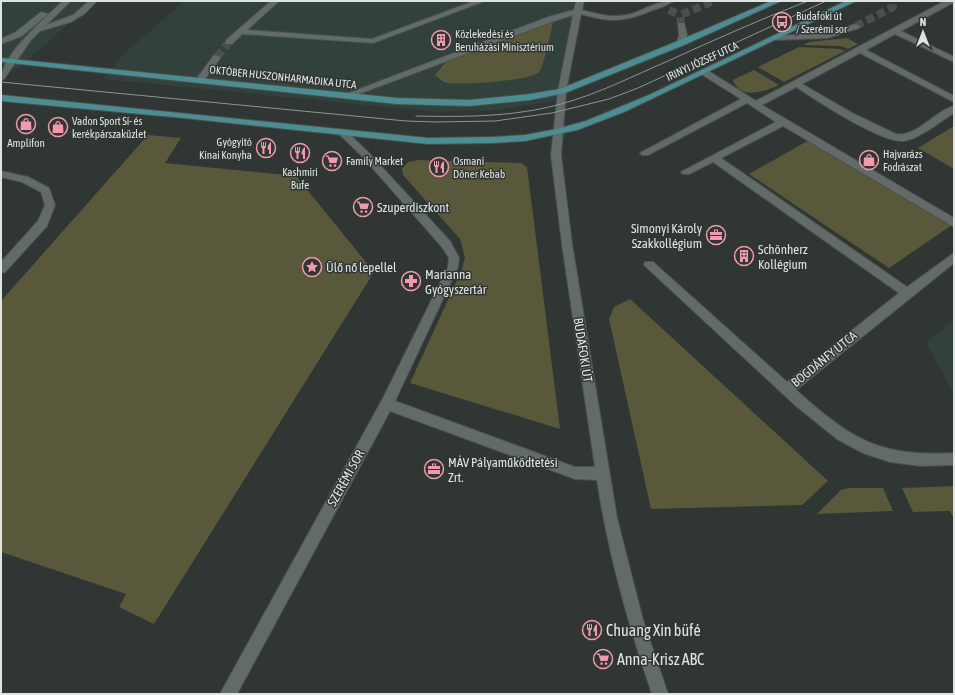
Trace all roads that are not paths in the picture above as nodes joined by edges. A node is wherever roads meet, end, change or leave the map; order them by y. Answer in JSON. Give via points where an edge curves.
{"nodes":[{"id":1,"x":61,"y":1,"type":"edge"},
{"id":2,"x":67,"y":1,"type":"edge"},
{"id":3,"x":93,"y":1,"type":"edge"},
{"id":4,"x":275,"y":1,"type":"edge"},
{"id":5,"x":481,"y":1,"type":"edge"},
{"id":6,"x":580,"y":1,"type":"edge"},
{"id":7,"x":670,"y":1,"type":"tunnel mouth"},
{"id":8,"x":777,"y":1,"type":"edge"},
{"id":9,"x":852,"y":1,"type":"edge"},
{"id":10,"x":952,"y":3,"type":"edge"},
{"id":11,"x":659,"y":5,"type":"junction"},
{"id":12,"x":669,"y":10,"type":"tunnel mouth"},
{"id":13,"x":579,"y":11,"type":"junction"},
{"id":14,"x":238,"y":24,"type":"dead end"},
{"id":15,"x":681,"y":24,"type":"tunnel mouth"},
{"id":16,"x":247,"y":26,"type":"junction"},
{"id":17,"x":856,"y":26,"type":"tunnel mouth"},
{"id":18,"x":38,"y":29,"type":"junction"},
{"id":19,"x":895,"y":31,"type":"junction"},
{"id":20,"x":240,"y":32,"type":"junction"},
{"id":21,"x":775,"y":38,"type":"junction"},
{"id":22,"x":1,"y":42,"type":"edge"},
{"id":23,"x":230,"y":42,"type":"tunnel mouth"},
{"id":24,"x":681,"y":43,"type":"junction"},
{"id":25,"x":859,"y":49,"type":"junction"},
{"id":26,"x":218,"y":57,"type":"tunnel mouth"},
{"id":27,"x":1,"y":60,"type":"edge"},
{"id":28,"x":954,"y":60,"type":"edge"},
{"id":29,"x":13,"y":61,"type":"junction"},
{"id":30,"x":704,"y":72,"type":"junction"},
{"id":31,"x":1,"y":77,"type":"edge"},
{"id":32,"x":199,"y":80,"type":"junction"},
{"id":33,"x":797,"y":84,"type":"junction"},
{"id":34,"x":562,"y":90,"type":"junction"},
{"id":35,"x":345,"y":96,"type":"junction"},
{"id":36,"x":1,"y":98,"type":"edge"},
{"id":37,"x":748,"y":99,"type":"junction"},
{"id":38,"x":954,"y":99,"type":"edge"},
{"id":39,"x":756,"y":105,"type":"junction"},
{"id":40,"x":954,"y":109,"type":"edge"},
{"id":41,"x":783,"y":122,"type":"junction"},
{"id":42,"x":557,"y":132,"type":"junction"},
{"id":43,"x":343,"y":133,"type":"junction"},
{"id":44,"x":645,"y":153,"type":"dead end"},
{"id":45,"x":714,"y":158,"type":"junction"},
{"id":46,"x":686,"y":172,"type":"dead end"},
{"id":47,"x":1,"y":174,"type":"edge"},
{"id":48,"x":954,"y":222,"type":"edge"},
{"id":49,"x":954,"y":257,"type":"edge"},
{"id":50,"x":649,"y":265,"type":"dead end"},
{"id":51,"x":1,"y":269,"type":"edge"},
{"id":52,"x":907,"y":293,"type":"junction"},
{"id":53,"x":787,"y":390,"type":"junction"},
{"id":54,"x":387,"y":404,"type":"junction"},
{"id":55,"x":954,"y":459,"type":"edge"},
{"id":56,"x":602,"y":474,"type":"junction"},
{"id":57,"x":228,"y":694,"type":"edge"},
{"id":58,"x":660,"y":694,"type":"edge"}],
"edges":[{"from":1,"to":22,"type":"street","via":[[19,34]]},
{"from":2,"to":18,"type":"street"},
{"from":3,"to":18,"type":"street","via":[[79,16],[53,27]]},
{"from":4,"to":16,"type":"street"},
{"from":5,"to":20,"type":"street","via":[[373,41]]},
{"from":6,"to":13,"type":"street","name":"BUDAFOKI ÚT"},
{"from":7,"to":11,"type":"street"},
{"from":8,"to":24,"type":"main road","name":"IRINYI JÓZSEF UTCA"},
{"from":9,"to":21,"type":"main road","name":"IRINYI JÓZSEF UTCA"},
{"from":10,"to":19,"type":"street"},
{"from":11,"to":12,"type":"street"},
{"from":11,"to":13,"type":"street","via":[[618,19]]},
{"from":13,"to":34,"type":"street","name":"BUDAFOKI ÚT"},
{"from":13,"to":35,"type":"street","via":[[551,19],[426,68]]},
{"from":14,"to":16,"type":"street"},
{"from":15,"to":24,"type":"street","via":[[684,35]]},
{"from":16,"to":20,"type":"street"},
{"from":17,"to":21,"type":"street","via":[[834,34]]},
{"from":18,"to":29,"type":"street","via":[[28,38]]},
{"from":19,"to":25,"type":"street"},
{"from":19,"to":28,"type":"street"},
{"from":20,"to":23,"type":"street"},
{"from":21,"to":30,"type":"main road","name":"IRINYI JÓZSEF UTCA"},
{"from":24,"to":34,"type":"main road","name":"IRINYI JÓZSEF UTCA"},
{"from":25,"to":33,"type":"street"},
{"from":25,"to":38,"type":"street"},
{"from":26,"to":32,"type":"street"},
{"from":27,"to":29,"type":"main road","name":"OKTÓBER HUSZONHARMADIKA UTCA"},
{"from":29,"to":31,"type":"street"},
{"from":29,"to":32,"type":"main road","name":"OKTÓBER HUSZONHARMADIKA UTCA"},
{"from":30,"to":37,"type":"street"},
{"from":30,"to":42,"type":"main road","name":"IRINYI JÓZSEF UTCA","via":[[604,118]]},
{"from":32,"to":35,"type":"main road","name":"OKTÓBER HUSZONHARMADIKA UTCA"},
{"from":33,"to":39,"type":"street"},
{"from":33,"to":40,"type":"street","via":[[885,134],[898,138],[909,136]]},
{"from":34,"to":35,"type":"main road","name":"OKTÓBER HUSZONHARMADIKA UTCA","via":[[530,97],[469,103]]},
{"from":34,"to":42,"type":"street","name":"BUDAFOKI ÚT"},
{"from":36,"to":43,"type":"main road"},
{"from":37,"to":39,"type":"street"},
{"from":37,"to":44,"type":"street"},
{"from":39,"to":41,"type":"street"},
{"from":41,"to":45,"type":"street"},
{"from":41,"to":48,"type":"street"},
{"from":42,"to":43,"type":"main road","via":[[468,141],[428,141]]},
{"from":42,"to":56,"type":"street","name":"BUDAFOKI ÚT","via":[[556,155],[567,244]]},
{"from":43,"to":54,"type":"street","name":"SZERÉMI SOR","via":[[366,154],[446,244],[454,258],[453,267]]},
{"from":45,"to":46,"type":"street"},
{"from":45,"to":52,"type":"street"},
{"from":47,"to":51,"type":"street","via":[[25,179],[45,190],[50,205],[43,223]]},
{"from":49,"to":52,"type":"street","name":"BOGDÁNFY UTCA"},
{"from":50,"to":53,"type":"street"},
{"from":52,"to":53,"type":"street","name":"BOGDÁNFY UTCA"},
{"from":53,"to":55,"type":"street","name":"BOGDÁNFY UTCA","via":[[845,437],[867,448],[896,458],[930,461]]},
{"from":54,"to":56,"type":"street","via":[[574,473]]},
{"from":54,"to":57,"type":"street","name":"SZERÉMI SOR"},
{"from":56,"to":58,"type":"street","name":"BUDAFOKI ÚT","via":[[610,518],[634,613]]}]}
